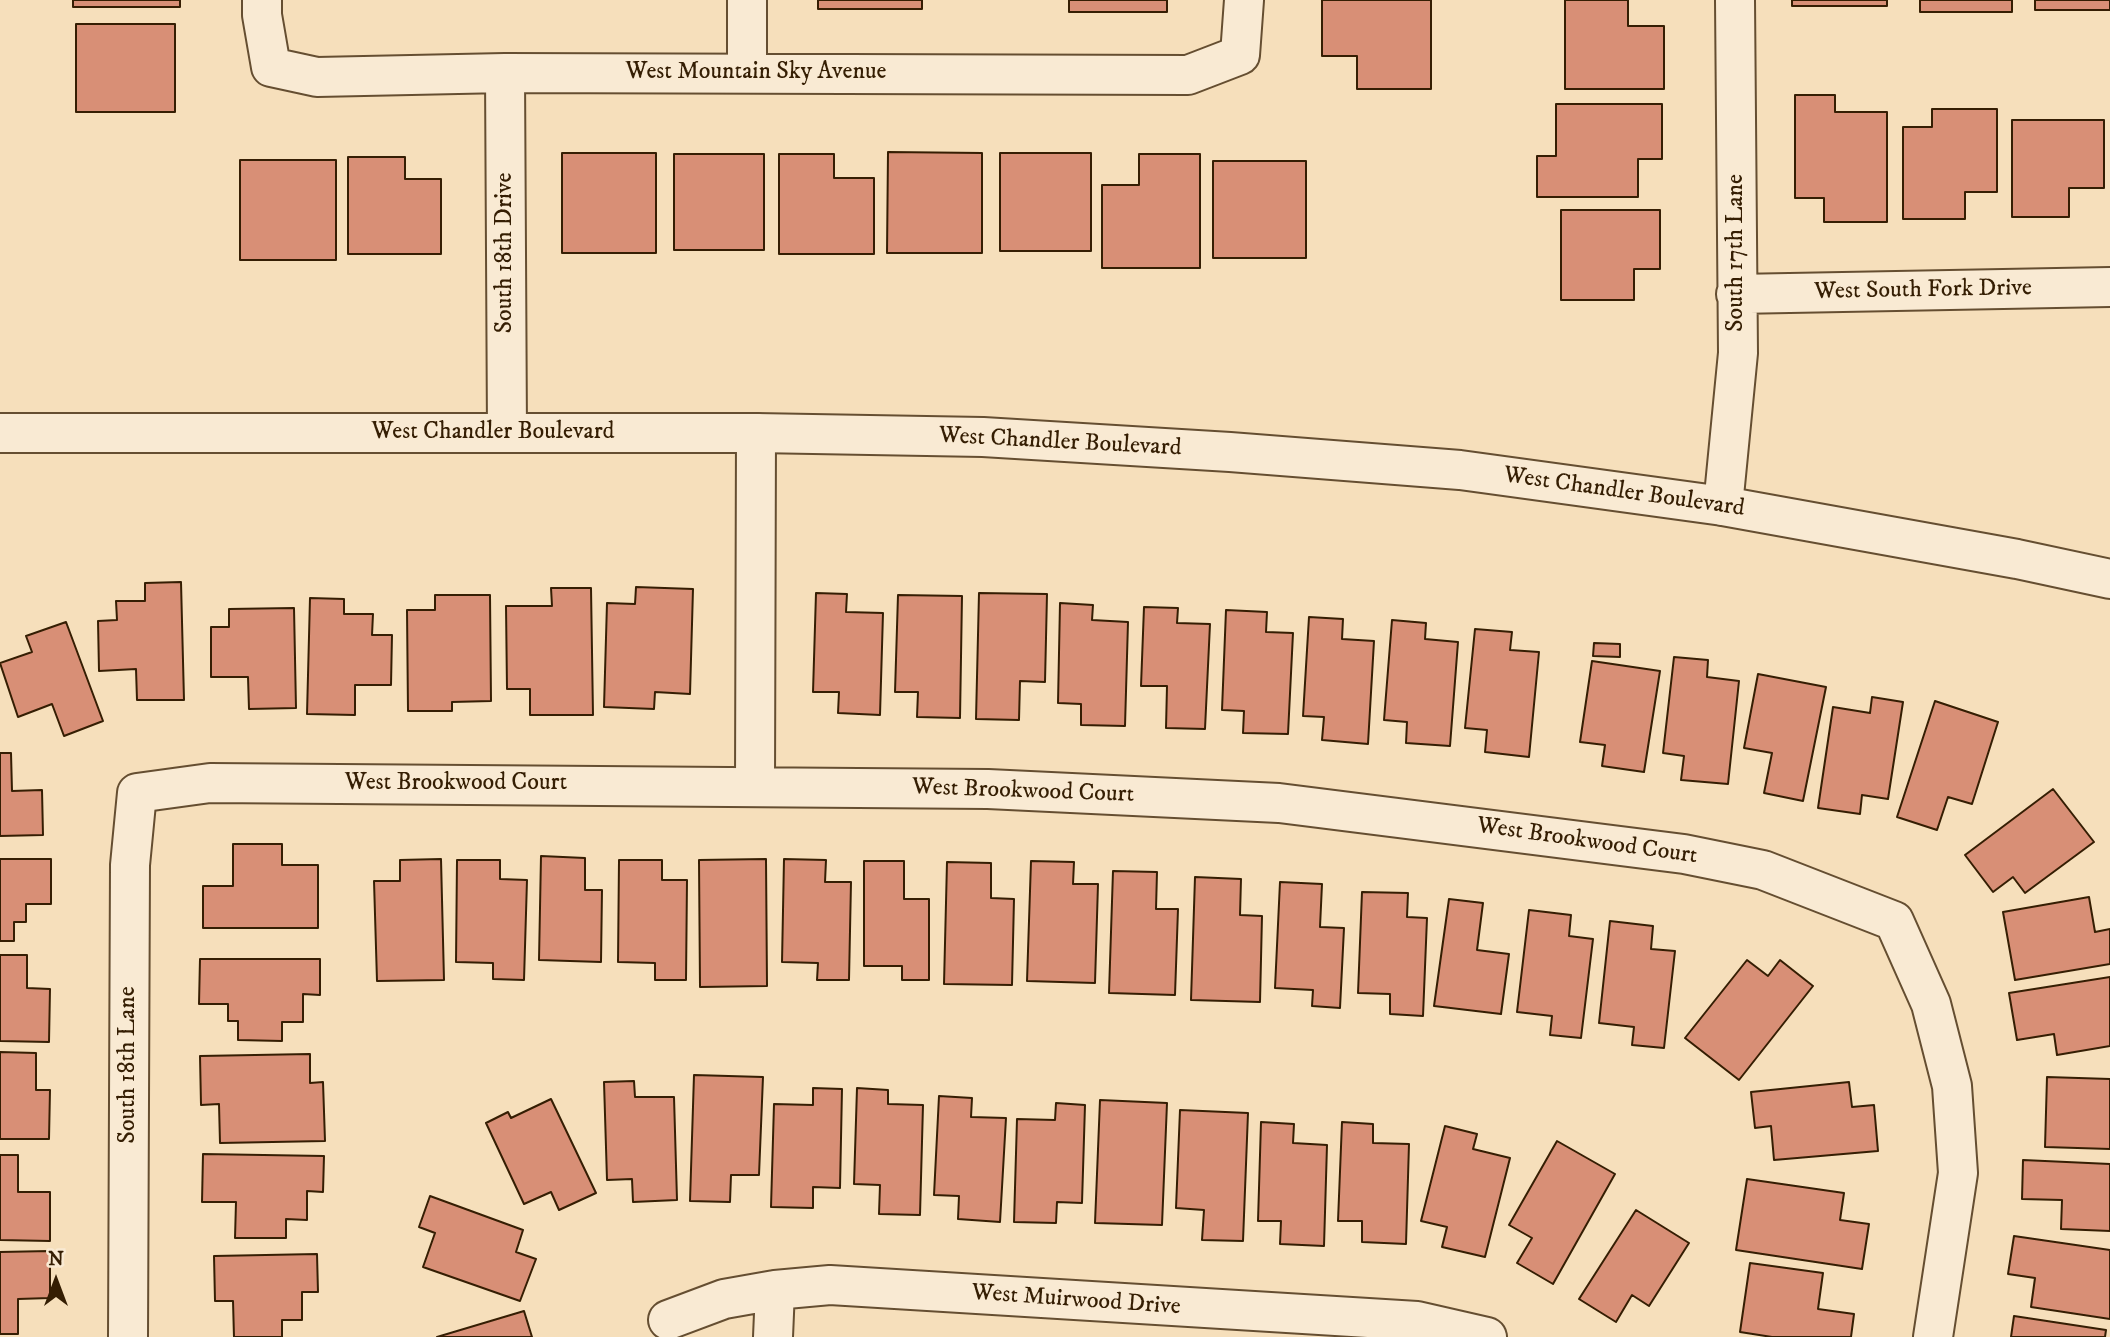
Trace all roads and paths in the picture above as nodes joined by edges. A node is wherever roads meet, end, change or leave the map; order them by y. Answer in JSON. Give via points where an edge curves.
{"nodes":[{"id":1,"x":262,"y":0,"type":"edge"},
{"id":2,"x":747,"y":0,"type":"edge"},
{"id":3,"x":1244,"y":0,"type":"edge"},
{"id":4,"x":1735,"y":0,"type":"edge"},
{"id":5,"x":505,"y":73,"type":"junction"},
{"id":6,"x":747,"y":73,"type":"junction"},
{"id":7,"x":2110,"y":287,"type":"edge"},
{"id":8,"x":1736,"y":295,"type":"junction"},
{"id":9,"x":0,"y":433,"type":"edge"},
{"id":10,"x":507,"y":433,"type":"junction"},
{"id":11,"x":756,"y":433,"type":"junction"},
{"id":12,"x":1723,"y":506,"type":"junction"},
{"id":13,"x":2110,"y":579,"type":"edge"},
{"id":14,"x":755,"y":785,"type":"junction"},
{"id":15,"x":137,"y":793,"type":"joint"},
{"id":16,"x":775,"y":1290,"type":"junction"},
{"id":17,"x":668,"y":1320,"type":"dead end"},
{"id":18,"x":1302,"y":1326,"type":"edge"},
{"id":19,"x":128,"y":1337,"type":"edge"},
{"id":20,"x":773,"y":1337,"type":"edge"},
{"id":21,"x":1487,"y":1337,"type":"edge"},
{"id":22,"x":1933,"y":1337,"type":"edge"}],
"edges":[{"from":1,"to":5,"type":"street","name":"West Mountain Sky Avenue","via":[[271,67],[317,77]]},
{"from":2,"to":6,"type":"street"},
{"from":3,"to":6,"type":"street","name":"West Mountain Sky Avenue","via":[[1240,55],[1188,75]]},
{"from":4,"to":8,"type":"street","name":"South 17th Lane"},
{"from":5,"to":6,"type":"street","name":"West Mountain Sky Avenue"},
{"from":5,"to":10,"type":"street","name":"South 18th Drive"},
{"from":7,"to":8,"type":"street","name":"West South Fork Drive"},
{"from":8,"to":12,"type":"street","name":"South 17th Lane","via":[[1738,353]]},
{"from":9,"to":10,"type":"street","name":"West Chandler Boulevard"},
{"from":10,"to":11,"type":"street","name":"West Chandler Boulevard"},
{"from":11,"to":12,"type":"street","name":"West Chandler Boulevard","via":[[983,437],[1230,452],[1460,470]]},
{"from":11,"to":14,"type":"street"},
{"from":12,"to":13,"type":"street","name":"West Chandler Boulevard"},
{"from":14,"to":15,"type":"street","name":"West Brookwood Court","via":[[210,783]]},
{"from":14,"to":22,"type":"street","name":"West Brookwood Court","via":[[988,789],[1279,803],[1684,854],[1763,870],[1894,920],[1931,1004],[1952,1086],[1958,1173]]},
{"from":15,"to":19,"type":"street","name":"South 18th Lane","via":[[130,865]]},
{"from":16,"to":17,"type":"street","name":"West Muirwood Drive","via":[[724,1299]]},
{"from":16,"to":18,"type":"street","name":"West Muirwood Drive","via":[[830,1285]]},
{"from":16,"to":20,"type":"street"},
{"from":18,"to":21,"type":"street","name":"West Muirwood Drive","via":[[1417,1321]]}]}
